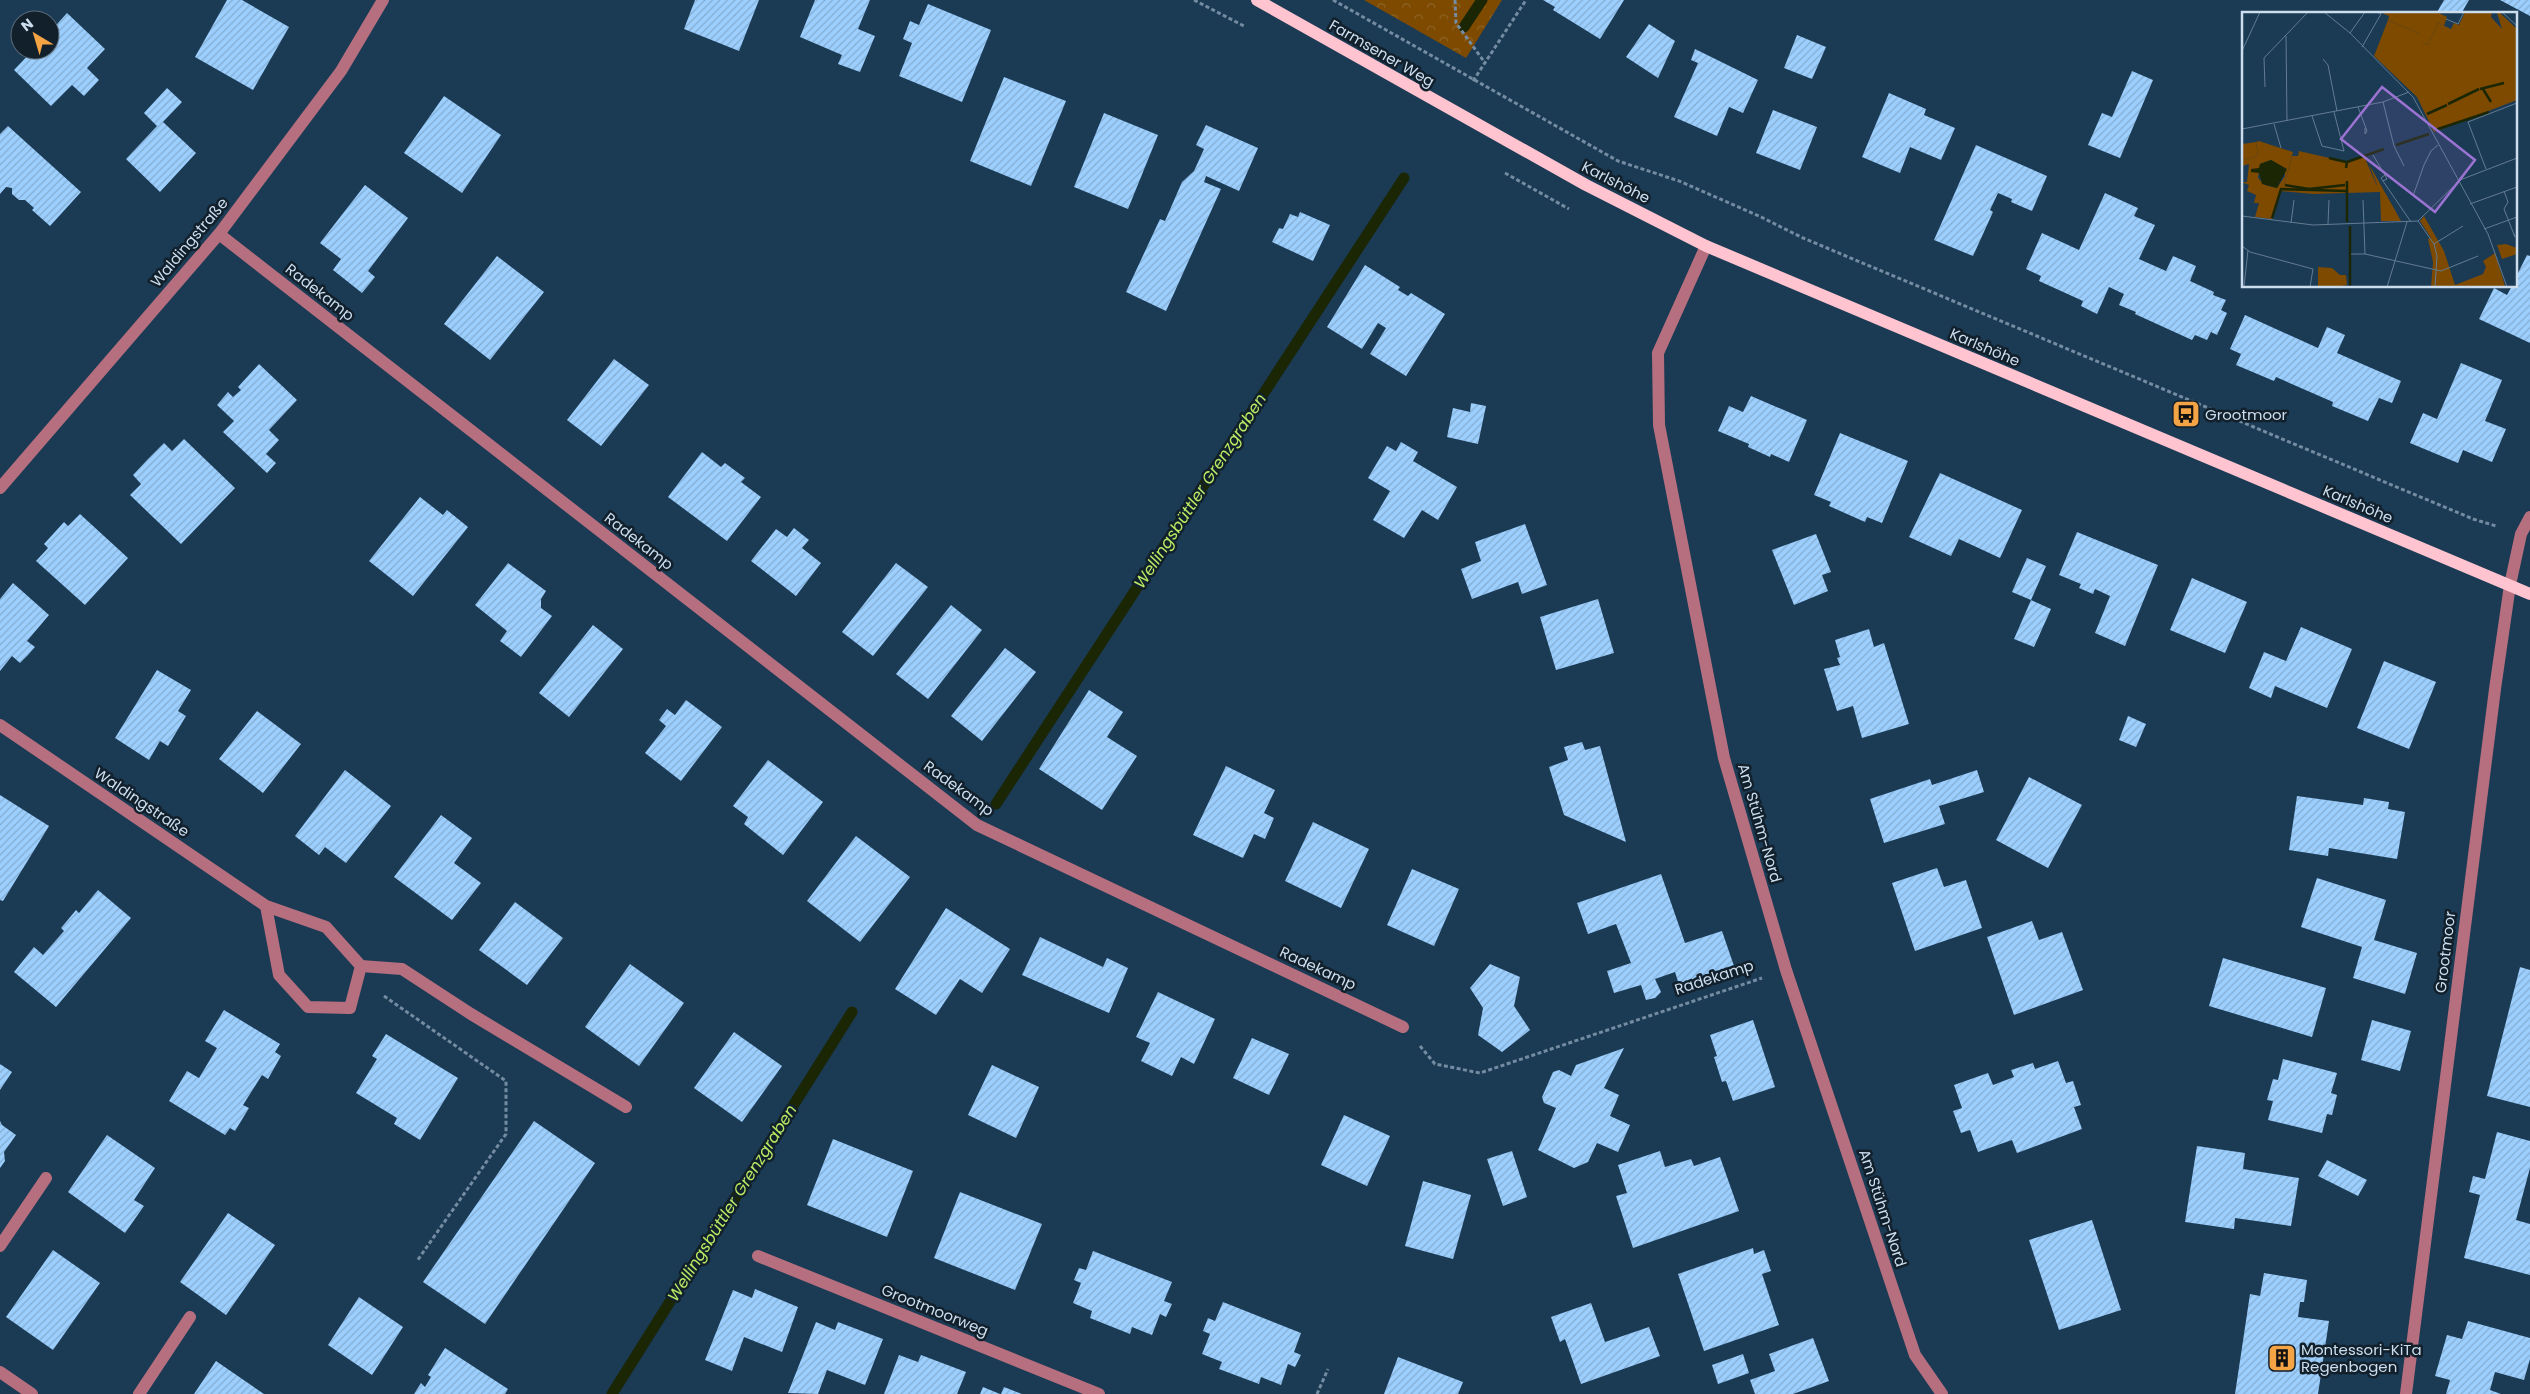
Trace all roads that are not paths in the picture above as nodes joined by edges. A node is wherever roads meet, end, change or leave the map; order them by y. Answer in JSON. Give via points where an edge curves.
{"nodes":[{"id":1,"x":383,"y":0,"type":"edge"},
{"id":2,"x":1257,"y":0,"type":"edge"},
{"id":3,"x":1439,"y":104,"type":"joint"},
{"id":4,"x":219,"y":234,"type":"junction"},
{"id":5,"x":1706,"y":246,"type":"junction"},
{"id":6,"x":0,"y":488,"type":"edge"},
{"id":7,"x":2530,"y":517,"type":"edge"},
{"id":8,"x":2510,"y":585,"type":"junction"},
{"id":9,"x":2530,"y":594,"type":"edge"},
{"id":10,"x":0,"y":725,"type":"edge"},
{"id":11,"x":266,"y":906,"type":"junction"},
{"id":12,"x":359,"y":972,"type":"junction"},
{"id":13,"x":1404,"y":1027,"type":"road end"},
{"id":14,"x":626,"y":1107,"type":"dead end"},
{"id":15,"x":46,"y":1178,"type":"dead end"},
{"id":16,"x":0,"y":1246,"type":"edge"},
{"id":17,"x":758,"y":1256,"type":"dead end"},
{"id":18,"x":190,"y":1317,"type":"dead end"},
{"id":19,"x":0,"y":1372,"type":"edge"},
{"id":20,"x":32,"y":1394,"type":"edge"},
{"id":21,"x":139,"y":1394,"type":"edge"},
{"id":22,"x":1099,"y":1394,"type":"edge"},
{"id":23,"x":1942,"y":1394,"type":"edge"},
{"id":24,"x":2406,"y":1394,"type":"edge"}],
"edges":[{"from":1,"to":4,"type":"street","name":"Waldingstraße","via":[[341,71]]},
{"from":2,"to":3,"type":"main road","name":"Farmsener Weg"},
{"from":3,"to":5,"type":"main road","name":"Karlshöhe"},
{"from":4,"to":6,"type":"street","name":"Waldingstraße"},
{"from":4,"to":13,"type":"street","name":"Radekamp","via":[[977,825]]},
{"from":5,"to":8,"type":"main road","name":"Karlshöhe"},
{"from":5,"to":23,"type":"street","name":"Am Stühm-Nord","via":[[1658,353],[1659,425],[1724,758],[1786,970],[1915,1355]]},
{"from":7,"to":8,"type":"street","name":"Grootmoor","via":[[2521,534]]},
{"from":8,"to":9,"type":"main road","name":"Karlshöhe"},
{"from":8,"to":24,"type":"street","name":"Grootmoor"},
{"from":10,"to":11,"type":"street","name":"Waldingstraße"},
{"from":11,"to":12,"type":"street","name":"Waldingstraße","via":[[326,927]]},
{"from":11,"to":12,"type":"street","via":[[279,976],[308,1007],[350,1008]]},
{"from":12,"to":14,"type":"street","via":[[402,969]]},
{"from":15,"to":16,"type":"street"},
{"from":17,"to":22,"type":"street","name":"Grootmoorweg"},
{"from":18,"to":21,"type":"street"},
{"from":19,"to":20,"type":"street"}]}
